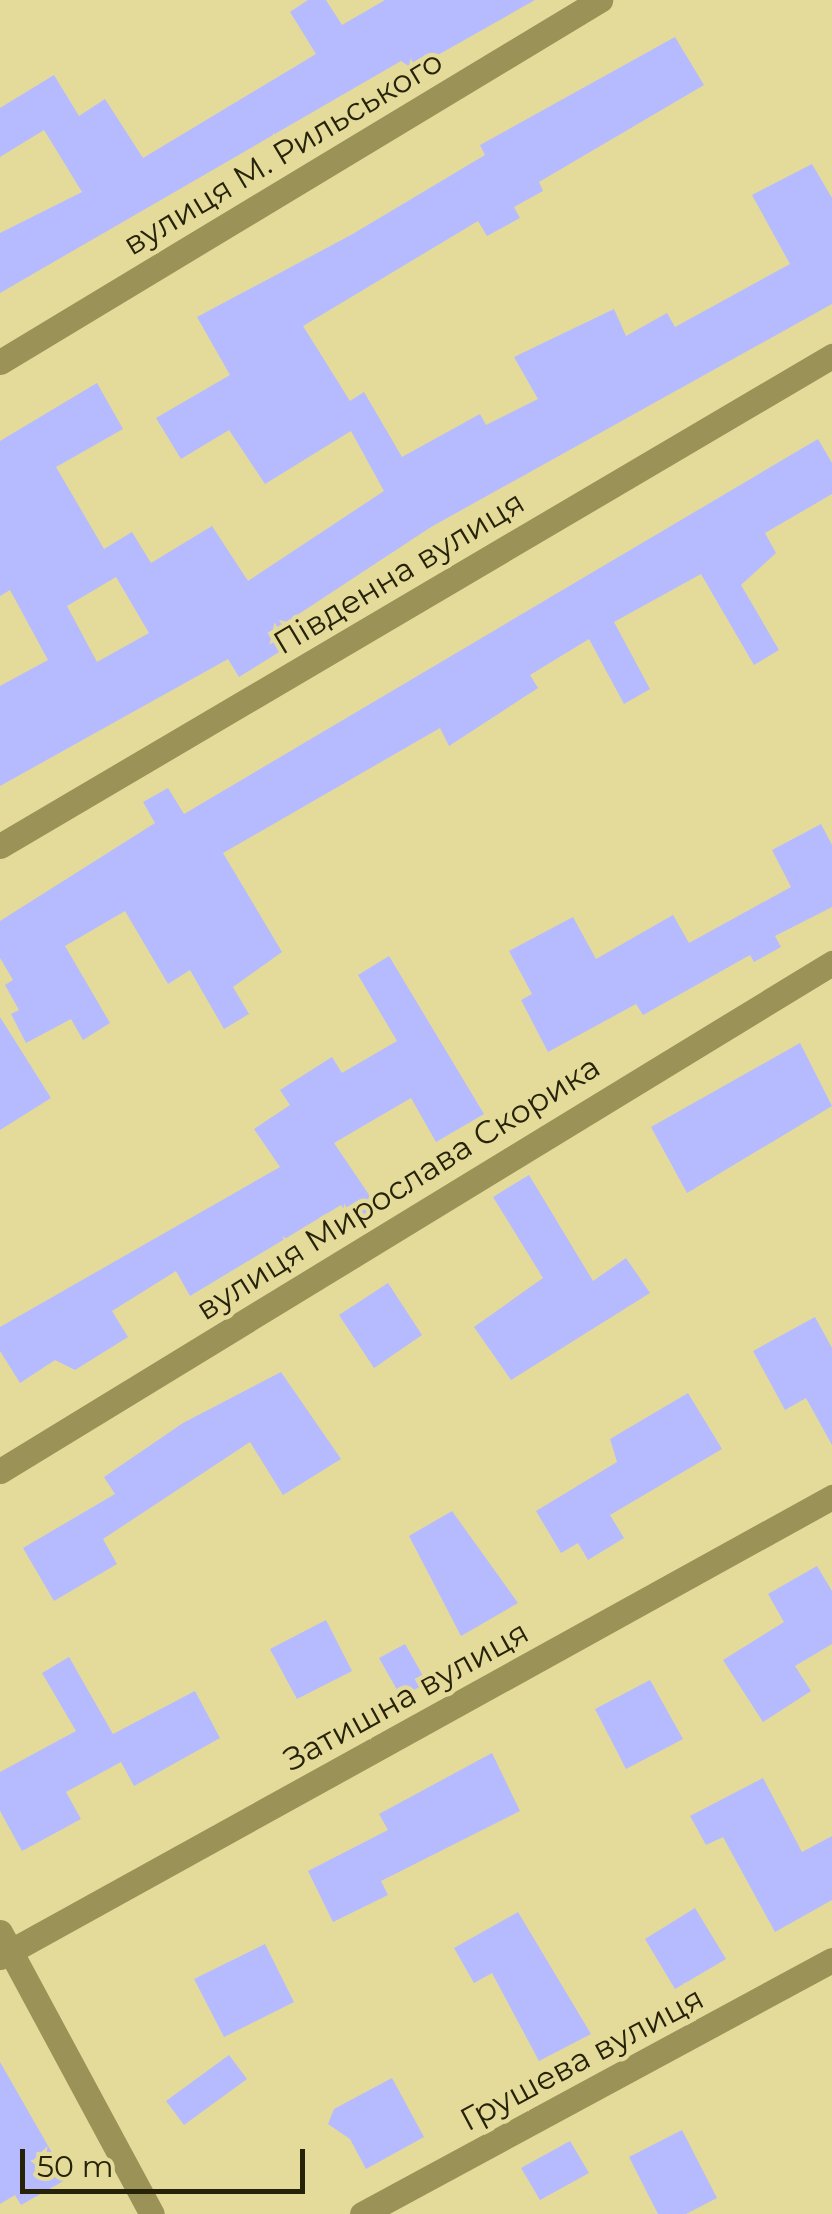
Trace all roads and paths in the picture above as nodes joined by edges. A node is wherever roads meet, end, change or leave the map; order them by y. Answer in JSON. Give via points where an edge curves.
{"nodes":[{"id":1,"x":600,"y":0,"type":"edge"},
{"id":2,"x":832,"y":356,"type":"edge"},
{"id":3,"x":0,"y":362,"type":"edge"},
{"id":4,"x":0,"y":846,"type":"edge"},
{"id":5,"x":832,"y":963,"type":"edge"},
{"id":6,"x":0,"y":1471,"type":"edge"},
{"id":7,"x":832,"y":1497,"type":"edge"},
{"id":8,"x":4,"y":1947,"type":"edge"},
{"id":9,"x":832,"y":1960,"type":"edge"},
{"id":10,"x":152,"y":2214,"type":"edge"},
{"id":11,"x":362,"y":2214,"type":"edge"}],
"edges":[{"from":1,"to":3,"type":"street","name":"вулиця М. Рильського"},
{"from":2,"to":4,"type":"street","name":"Південна вулиця"},
{"from":5,"to":6,"type":"street","name":"вулиця Мирослава Скорика"},
{"from":7,"to":8,"type":"street","name":"Затишна вулиця"},
{"from":8,"to":10,"type":"street"},
{"from":9,"to":11,"type":"street","name":"Грушева вулиця"}]}
